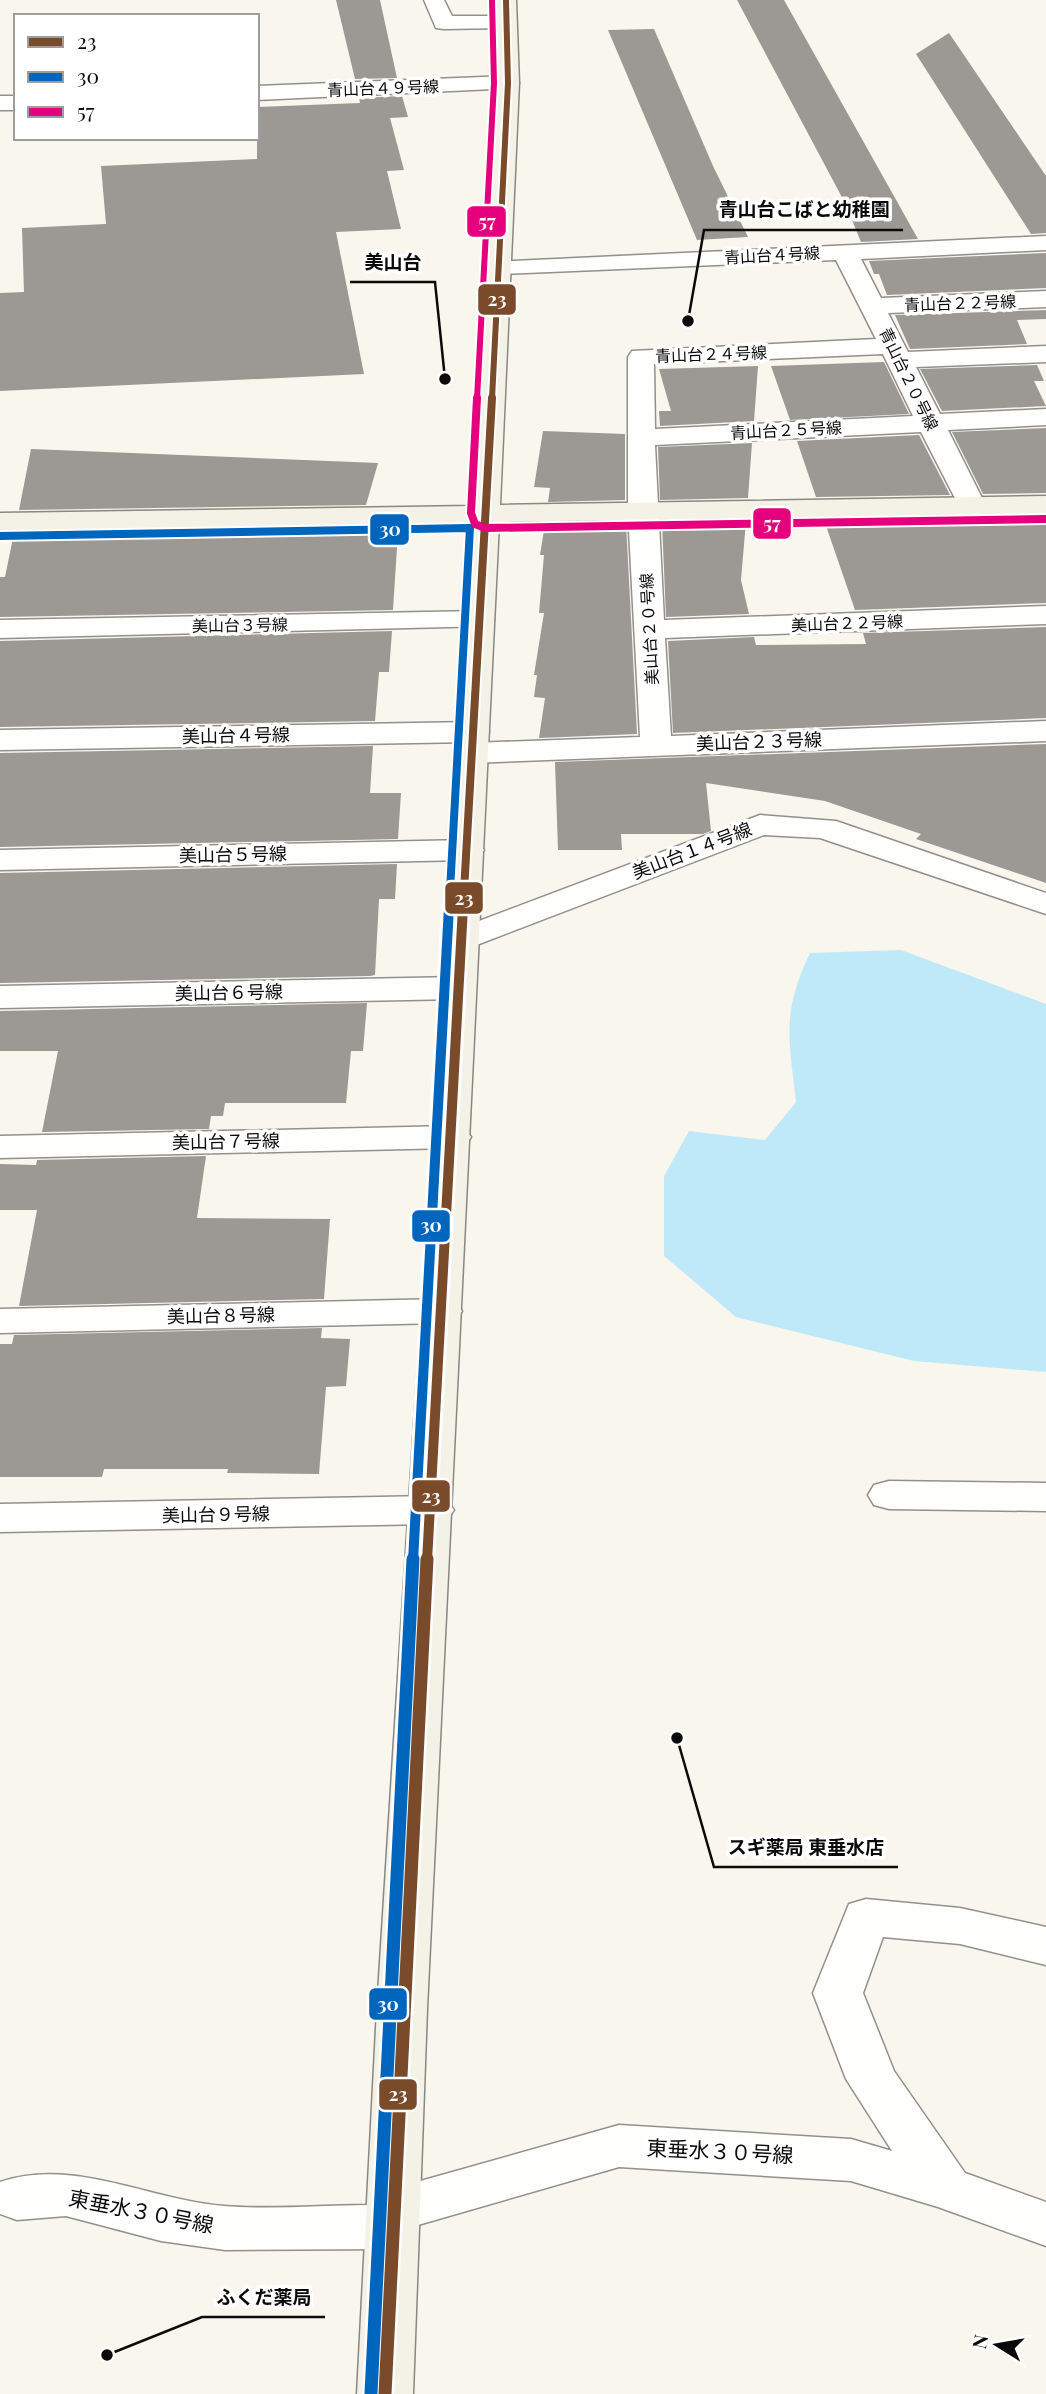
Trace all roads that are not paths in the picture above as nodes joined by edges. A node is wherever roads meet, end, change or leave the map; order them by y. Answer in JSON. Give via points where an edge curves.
{"nodes":[{"id":1,"x":434,"y":0,"type":"edge"},
{"id":2,"x":505,"y":11,"type":"edge"},
{"id":3,"x":508,"y":83,"type":"junction"},
{"id":4,"x":259,"y":93,"type":"edge"},
{"id":5,"x":1046,"y":243,"type":"edge"},
{"id":6,"x":845,"y":252,"type":"junction"},
{"id":7,"x":499,"y":267,"type":"junction"},
{"id":8,"x":1046,"y":299,"type":"edge"},
{"id":9,"x":873,"y":306,"type":"junction"},
{"id":10,"x":897,"y":353,"type":"junction"},
{"id":11,"x":1046,"y":354,"type":"edge"},
{"id":12,"x":1046,"y":417,"type":"edge"},
{"id":13,"x":931,"y":422,"type":"junction"},
{"id":14,"x":641,"y":438,"type":"junction"},
{"id":15,"x":1046,"y":505,"type":"edge"},
{"id":16,"x":972,"y":506,"type":"junction"},
{"id":17,"x":642,"y":512,"type":"junction"},
{"id":18,"x":485,"y":514,"type":"junction"},
{"id":19,"x":0,"y":522,"type":"edge"},
{"id":20,"x":1046,"y":615,"type":"edge"},
{"id":21,"x":479,"y":620,"type":"junction"},
{"id":22,"x":0,"y":629,"type":"edge"},
{"id":23,"x":649,"y":630,"type":"junction"},
{"id":24,"x":1046,"y":731,"type":"edge"},
{"id":25,"x":0,"y":740,"type":"edge"},
{"id":26,"x":472,"y":742,"type":"junction"},
{"id":27,"x":656,"y":746,"type":"junction"},
{"id":28,"x":467,"y":850,"type":"junction"},
{"id":29,"x":0,"y":860,"type":"edge"},
{"id":30,"x":1046,"y":904,"type":"edge"},
{"id":31,"x":463,"y":939,"type":"junction"},
{"id":32,"x":458,"y":988,"type":"junction"},
{"id":33,"x":0,"y":998,"type":"edge"},
{"id":34,"x":452,"y":1137,"type":"junction"},
{"id":35,"x":0,"y":1147,"type":"edge"},
{"id":36,"x":442,"y":1311,"type":"junction"},
{"id":37,"x":0,"y":1321,"type":"edge"},
{"id":38,"x":889,"y":1495,"type":"dead end"},
{"id":39,"x":1046,"y":1497,"type":"edge"},
{"id":40,"x":432,"y":1510,"type":"junction"},
{"id":41,"x":0,"y":1518,"type":"edge"},
{"id":42,"x":1046,"y":1946,"type":"edge"},
{"id":43,"x":946,"y":2188,"type":"junction"},
{"id":44,"x":17,"y":2198,"type":"dead end"},
{"id":45,"x":392,"y":2219,"type":"junction"},
{"id":46,"x":1046,"y":2224,"type":"edge"},
{"id":47,"x":385,"y":2394,"type":"edge"}],
"edges":[{"from":1,"to":2,"type":"street","via":[[444,23]]},
{"from":2,"to":3,"type":"street"},
{"from":3,"to":4,"type":"street","name":"青山台４９号線"},
{"from":3,"to":7,"type":"street"},
{"from":5,"to":6,"type":"street","name":"青山台４号線"},
{"from":6,"to":7,"type":"street","name":"青山台４号線"},
{"from":6,"to":9,"type":"street","name":"青山台２０号線"},
{"from":7,"to":18,"type":"street"},
{"from":8,"to":9,"type":"street","name":"青山台２２号線"},
{"from":9,"to":10,"type":"street","name":"青山台２０号線"},
{"from":10,"to":11,"type":"street"},
{"from":10,"to":13,"type":"street","name":"青山台２０号線"},
{"from":10,"to":14,"type":"street","name":"青山台２４号線","via":[[641,357]]},
{"from":12,"to":13,"type":"street","name":"青山台２５号線"},
{"from":13,"to":14,"type":"street","name":"青山台２５号線"},
{"from":13,"to":16,"type":"street","name":"青山台２０号線"},
{"from":14,"to":17,"type":"street","name":"青山台２４号線"},
{"from":15,"to":16,"type":"street"},
{"from":16,"to":17,"type":"street"},
{"from":17,"to":18,"type":"street"},
{"from":17,"to":23,"type":"street","name":"美山台２０号線"},
{"from":18,"to":19,"type":"street"},
{"from":18,"to":21,"type":"street"},
{"from":20,"to":23,"type":"street","name":"美山台２２号線"},
{"from":21,"to":22,"type":"street","name":"美山台３号線"},
{"from":21,"to":26,"type":"street"},
{"from":23,"to":27,"type":"street","name":"美山台２０号線"},
{"from":24,"to":27,"type":"street","name":"美山台２３号線"},
{"from":25,"to":26,"type":"street","name":"美山台４号線"},
{"from":26,"to":27,"type":"street","name":"美山台２３号線"},
{"from":26,"to":28,"type":"street"},
{"from":28,"to":29,"type":"street","name":"美山台５号線"},
{"from":28,"to":31,"type":"street"},
{"from":30,"to":31,"type":"street","name":"美山台１４号線","via":[[824,828],[760,825]]},
{"from":31,"to":32,"type":"street"},
{"from":32,"to":33,"type":"street","name":"美山台６号線"},
{"from":32,"to":34,"type":"street"},
{"from":34,"to":35,"type":"street","name":"美山台７号線"},
{"from":34,"to":36,"type":"street"},
{"from":36,"to":37,"type":"street","name":"美山台８号線"},
{"from":36,"to":40,"type":"street"},
{"from":38,"to":39,"type":"street"},
{"from":40,"to":41,"type":"street","name":"美山台９号線"},
{"from":40,"to":45,"type":"street"},
{"from":42,"to":43,"type":"street","via":[[960,1926],[866,1917],[838,1993],[872,2079]]},
{"from":43,"to":45,"type":"street","name":"東垂水３０号線","via":[[851,2161],[619,2146]]},
{"from":43,"to":46,"type":"street","name":"東垂水３０号線"},
{"from":44,"to":45,"type":"street","name":"東垂水３０号線","via":[[66,2194],[161,2219],[225,2228]]},
{"from":45,"to":47,"type":"street"}]}
